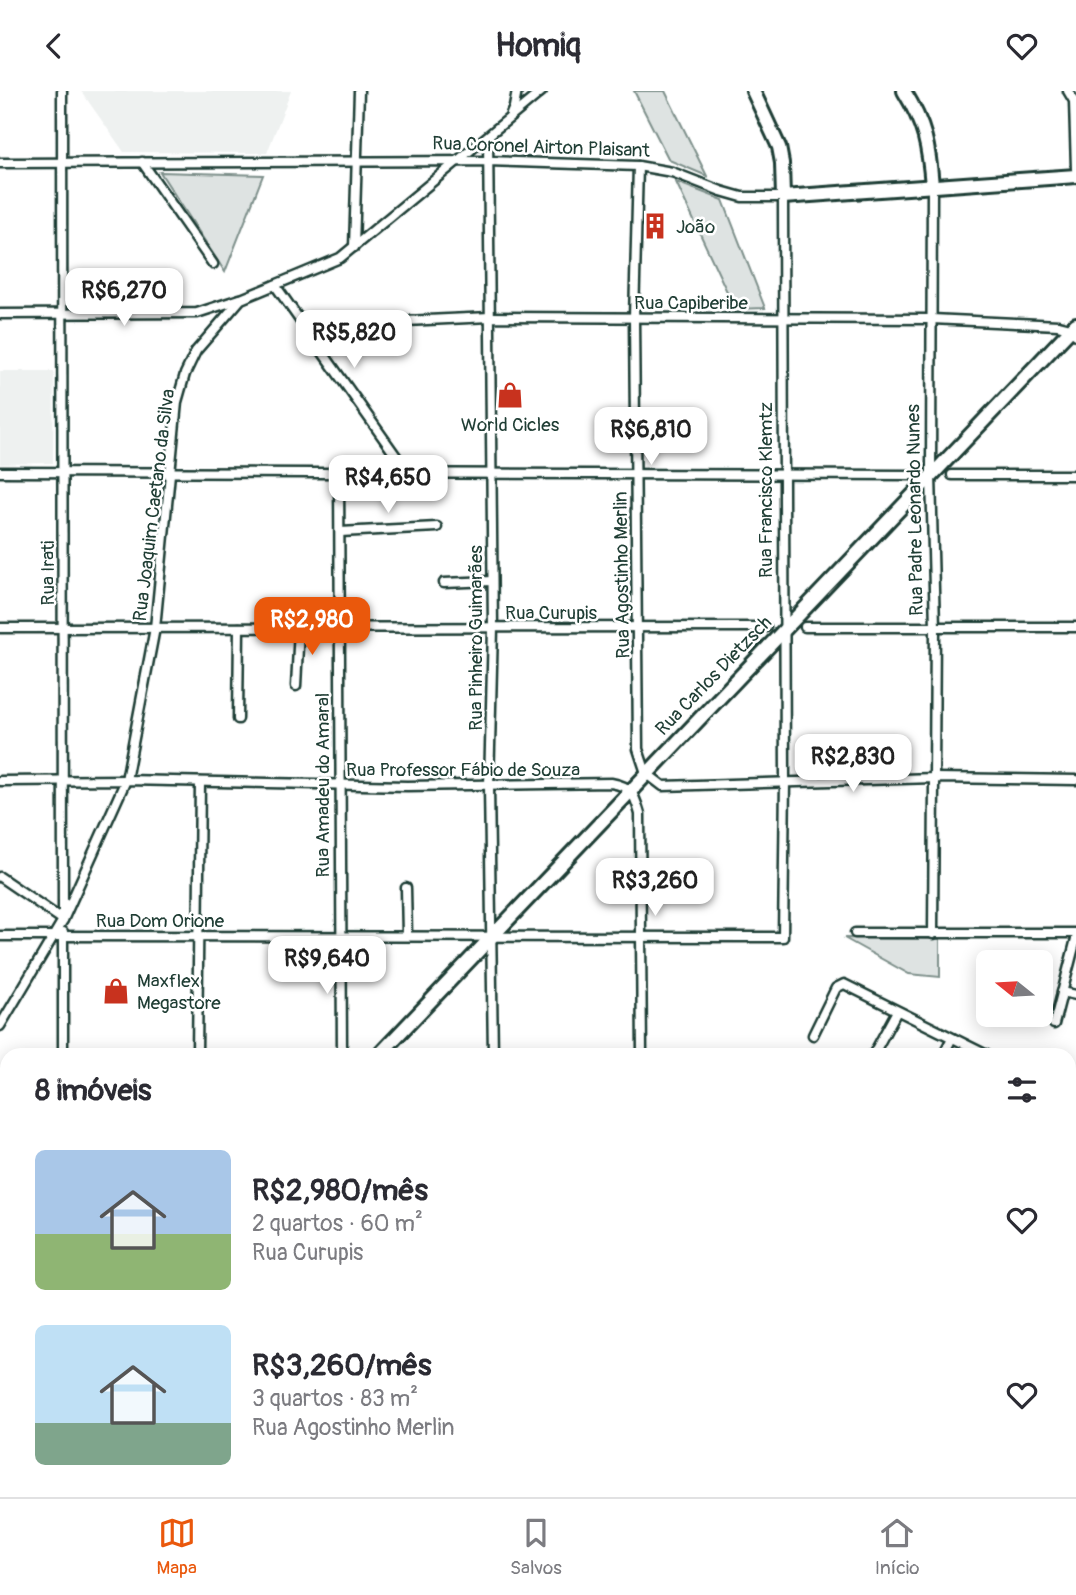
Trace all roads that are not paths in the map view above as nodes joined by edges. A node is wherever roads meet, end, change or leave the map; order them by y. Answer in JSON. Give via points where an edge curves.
{"nodes":[{"id":1,"x":62,"y":91,"type":"edge"},
{"id":2,"x":359,"y":91,"type":"edge"},
{"id":3,"x":517,"y":91,"type":"edge"},
{"id":4,"x":542,"y":91,"type":"edge"},
{"id":5,"x":752,"y":91,"type":"edge"},
{"id":6,"x":904,"y":91,"type":"edge"},
{"id":7,"x":1068,"y":91,"type":"edge"},
{"id":8,"x":1075,"y":100,"type":"edge"},
{"id":9,"x":508,"y":119,"type":"junction"},
{"id":10,"x":488,"y":137,"type":"junction"},
{"id":11,"x":459,"y":161,"type":"junction"},
{"id":12,"x":487,"y":161,"type":"junction"},
{"id":13,"x":62,"y":162,"type":"junction"},
{"id":14,"x":142,"y":162,"type":"junction"},
{"id":15,"x":357,"y":162,"type":"junction"},
{"id":16,"x":0,"y":163,"type":"edge"},
{"id":17,"x":638,"y":166,"type":"junction"},
{"id":18,"x":1076,"y":169,"type":"edge"},
{"id":19,"x":1076,"y":176,"type":"edge"},
{"id":20,"x":932,"y":186,"type":"junction"},
{"id":21,"x":783,"y":197,"type":"junction"},
{"id":22,"x":354,"y":247,"type":"junction"},
{"id":23,"x":213,"y":264,"type":"dead end"},
{"id":24,"x":275,"y":285,"type":"junction"},
{"id":25,"x":241,"y":299,"type":"junction"},
{"id":26,"x":62,"y":313,"type":"junction"},
{"id":27,"x":0,"y":314,"type":"edge"},
{"id":28,"x":489,"y":317,"type":"junction"},
{"id":29,"x":784,"y":317,"type":"junction"},
{"id":30,"x":634,"y":319,"type":"junction"},
{"id":31,"x":932,"y":319,"type":"junction"},
{"id":32,"x":1074,"y":329,"type":"edge"},
{"id":33,"x":312,"y":337,"type":"junction"},
{"id":34,"x":0,"y":472,"type":"edge"},
{"id":35,"x":62,"y":473,"type":"junction"},
{"id":36,"x":169,"y":473,"type":"junction"},
{"id":37,"x":340,"y":473,"type":"junction"},
{"id":38,"x":408,"y":473,"type":"junction"},
{"id":39,"x":491,"y":473,"type":"junction"},
{"id":40,"x":636,"y":474,"type":"junction"},
{"id":41,"x":784,"y":474,"type":"junction"},
{"id":42,"x":914,"y":475,"type":"dead end"},
{"id":43,"x":931,"y":475,"type":"junction"},
{"id":44,"x":952,"y":475,"type":"dead end"},
{"id":45,"x":1076,"y":475,"type":"edge"},
{"id":46,"x":437,"y":527,"type":"dead end"},
{"id":47,"x":340,"y":532,"type":"junction"},
{"id":48,"x":492,"y":581,"type":"junction"},
{"id":49,"x":444,"y":583,"type":"dead end"},
{"id":50,"x":766,"y":627,"type":"dead end"},
{"id":51,"x":806,"y":627,"type":"dead end"},
{"id":52,"x":935,"y":627,"type":"junction"},
{"id":53,"x":1076,"y":627,"type":"edge"},
{"id":54,"x":0,"y":628,"type":"edge"},
{"id":55,"x":62,"y":628,"type":"junction"},
{"id":56,"x":155,"y":628,"type":"junction"},
{"id":57,"x":239,"y":628,"type":"junction"},
{"id":58,"x":299,"y":628,"type":"junction"},
{"id":59,"x":342,"y":628,"type":"junction"},
{"id":60,"x":493,"y":628,"type":"junction"},
{"id":61,"x":638,"y":628,"type":"junction"},
{"id":62,"x":784,"y":629,"type":"junction"},
{"id":63,"x":296,"y":686,"type":"dead end"},
{"id":64,"x":238,"y":719,"type":"dead end"},
{"id":65,"x":646,"y":773,"type":"junction"},
{"id":66,"x":935,"y":778,"type":"junction"},
{"id":67,"x":62,"y":780,"type":"junction"},
{"id":68,"x":0,"y":781,"type":"edge"},
{"id":69,"x":126,"y":781,"type":"junction"},
{"id":70,"x":785,"y":781,"type":"junction"},
{"id":71,"x":1076,"y":781,"type":"edge"},
{"id":72,"x":200,"y":782,"type":"junction"},
{"id":73,"x":341,"y":785,"type":"junction"},
{"id":74,"x":489,"y":786,"type":"junction"},
{"id":75,"x":631,"y":790,"type":"junction"},
{"id":76,"x":0,"y":877,"type":"edge"},
{"id":77,"x":406,"y":888,"type":"dead end"},
{"id":78,"x":62,"y":920,"type":"junction"},
{"id":79,"x":855,"y":933,"type":"dead end"},
{"id":80,"x":1076,"y":933,"type":"edge"},
{"id":81,"x":933,"y":934,"type":"junction"},
{"id":82,"x":407,"y":935,"type":"junction"},
{"id":83,"x":0,"y":936,"type":"edge"},
{"id":84,"x":58,"y":936,"type":"junction"},
{"id":85,"x":199,"y":936,"type":"junction"},
{"id":86,"x":341,"y":936,"type":"junction"},
{"id":87,"x":490,"y":937,"type":"junction"},
{"id":88,"x":641,"y":937,"type":"junction"},
{"id":89,"x":783,"y":937,"type":"joint"},
{"id":90,"x":1076,"y":939,"type":"edge"},
{"id":91,"x":1062,"y":992,"type":"junction"},
{"id":92,"x":1076,"y":995,"type":"edge"},
{"id":93,"x":897,"y":1011,"type":"junction"},
{"id":94,"x":1054,"y":1024,"type":"dead end"},
{"id":95,"x":0,"y":1026,"type":"edge"},
{"id":96,"x":813,"y":1035,"type":"dead end"},
{"id":97,"x":952,"y":1038,"type":"junction"},
{"id":98,"x":63,"y":1048,"type":"edge"},
{"id":99,"x":197,"y":1048,"type":"edge"},
{"id":100,"x":342,"y":1048,"type":"edge"},
{"id":101,"x":386,"y":1048,"type":"edge"},
{"id":102,"x":493,"y":1048,"type":"edge"},
{"id":103,"x":642,"y":1048,"type":"edge"},
{"id":104,"x":877,"y":1048,"type":"edge"},
{"id":105,"x":947,"y":1048,"type":"edge"},
{"id":106,"x":973,"y":1048,"type":"edge"}],
"edges":[{"from":1,"to":13,"type":"street","name":"Rua Irati"},
{"from":2,"to":15,"type":"street"},
{"from":3,"to":9,"type":"street"},
{"from":4,"to":9,"type":"street","name":"Rua Joaquim Caetano da Silva"},
{"from":5,"to":21,"type":"street","name":"Rua Francisco Klemtz","via":[[779,147]]},
{"from":6,"to":20,"type":"street","name":"Rua Padre Leonardo Nunes","via":[[923,125]]},
{"from":7,"to":8,"type":"street"},
{"from":8,"to":18,"type":"street"},
{"from":9,"to":10,"type":"street","name":"Rua Joaquim Caetano da Silva"},
{"from":10,"to":11,"type":"street","name":"Rua Joaquim Caetano da Silva"},
{"from":10,"to":12,"type":"street","name":"Rua Pinheiro Guimarães"},
{"from":11,"to":12,"type":"street","name":"Rua Coronel Airton Plaisant"},
{"from":11,"to":15,"type":"street","name":"Rua Coronel Airton Plaisant"},
{"from":11,"to":22,"type":"street","name":"Rua Joaquim Caetano da Silva"},
{"from":12,"to":17,"type":"street","name":"Rua Coronel Airton Plaisant"},
{"from":12,"to":28,"type":"street","name":"Rua Pinheiro Guimarães"},
{"from":13,"to":14,"type":"street","name":"Rua Coronel Airton Plaisant"},
{"from":13,"to":16,"type":"street","name":"Rua Coronel Airton Plaisant"},
{"from":13,"to":26,"type":"street","name":"Rua Irati"},
{"from":14,"to":15,"type":"street","name":"Rua Coronel Airton Plaisant"},
{"from":14,"to":23,"type":"street"},
{"from":15,"to":22,"type":"street"},
{"from":17,"to":21,"type":"street","name":"Rua Coronel Airton Plaisant","via":[[672,172],[742,197]]},
{"from":17,"to":30,"type":"street","name":"Rua Agostinho Merlin"},
{"from":19,"to":20,"type":"street","name":"Rua Coronel Airton Plaisant"},
{"from":20,"to":21,"type":"street","name":"Rua Coronel Airton Plaisant"},
{"from":20,"to":31,"type":"street","name":"Rua Padre Leonardo Nunes"},
{"from":21,"to":29,"type":"street","name":"Rua Francisco Klemtz"},
{"from":22,"to":24,"type":"street","name":"Rua Joaquim Caetano da Silva","via":[[340,258]]},
{"from":24,"to":25,"type":"street","name":"Rua Joaquim Caetano da Silva"},
{"from":24,"to":33,"type":"street"},
{"from":25,"to":26,"type":"street","via":[[197,313]]},
{"from":25,"to":36,"type":"street","name":"Rua Joaquim Caetano da Silva","via":[[197,351],[185,374]]},
{"from":26,"to":27,"type":"street"},
{"from":26,"to":35,"type":"street","name":"Rua Irati"},
{"from":28,"to":30,"type":"street","name":"Rua Capiberibe"},
{"from":28,"to":33,"type":"street","name":"Rua Capiberibe","via":[[364,323]]},
{"from":28,"to":39,"type":"street","name":"Rua Pinheiro Guimarães"},
{"from":29,"to":30,"type":"street","name":"Rua Capiberibe"},
{"from":29,"to":31,"type":"street","name":"Rua Capiberibe"},
{"from":29,"to":41,"type":"street","name":"Rua Francisco Klemtz"},
{"from":30,"to":40,"type":"street","name":"Rua Agostinho Merlin"},
{"from":31,"to":32,"type":"street","name":"Rua Capiberibe"},
{"from":31,"to":43,"type":"street","name":"Rua Padre Leonardo Nunes"},
{"from":32,"to":43,"type":"street","name":"Rua Carlos Dietzsch"},
{"from":33,"to":38,"type":"street"},
{"from":34,"to":35,"type":"street"},
{"from":35,"to":36,"type":"street"},
{"from":35,"to":55,"type":"street","name":"Rua Irati"},
{"from":36,"to":37,"type":"street"},
{"from":36,"to":56,"type":"street","name":"Rua Joaquim Caetano da Silva"},
{"from":37,"to":38,"type":"street"},
{"from":37,"to":47,"type":"street","name":"Rua Amadeu do Amaral"},
{"from":38,"to":39,"type":"street"},
{"from":39,"to":40,"type":"street"},
{"from":39,"to":48,"type":"street","name":"Rua Pinheiro Guimarães"},
{"from":40,"to":41,"type":"street"},
{"from":40,"to":61,"type":"street","name":"Rua Agostinho Merlin"},
{"from":41,"to":42,"type":"street"},
{"from":41,"to":62,"type":"street","name":"Rua Francisco Klemtz"},
{"from":43,"to":52,"type":"street","name":"Rua Padre Leonardo Nunes"},
{"from":43,"to":62,"type":"street","name":"Rua Carlos Dietzsch"},
{"from":44,"to":45,"type":"street"},
{"from":46,"to":47,"type":"street"},
{"from":47,"to":59,"type":"street","name":"Rua Amadeu do Amaral"},
{"from":48,"to":49,"type":"street"},
{"from":48,"to":60,"type":"street","name":"Rua Pinheiro Guimarães"},
{"from":50,"to":61,"type":"street","name":"Rua Curupis"},
{"from":51,"to":52,"type":"street"},
{"from":52,"to":53,"type":"street"},
{"from":52,"to":66,"type":"street","name":"Rua Padre Leonardo Nunes"},
{"from":54,"to":55,"type":"street","name":"Rua Curupis"},
{"from":55,"to":56,"type":"street","name":"Rua Curupis"},
{"from":55,"to":67,"type":"street","name":"Rua Irati"},
{"from":56,"to":57,"type":"street","name":"Rua Curupis"},
{"from":56,"to":69,"type":"street","name":"Rua Joaquim Caetano da Silva"},
{"from":57,"to":58,"type":"street","name":"Rua Curupis"},
{"from":57,"to":64,"type":"street"},
{"from":58,"to":59,"type":"street","name":"Rua Curupis"},
{"from":58,"to":63,"type":"street"},
{"from":59,"to":60,"type":"street","name":"Rua Curupis"},
{"from":59,"to":73,"type":"street","name":"Rua Amadeu do Amaral"},
{"from":60,"to":61,"type":"street","name":"Rua Curupis"},
{"from":60,"to":74,"type":"street","name":"Rua Pinheiro Guimarães"},
{"from":61,"to":65,"type":"street","name":"Rua Agostinho Merlin","via":[[638,749]]},
{"from":62,"to":65,"type":"street","name":"Rua Carlos Dietzsch"},
{"from":62,"to":70,"type":"street","name":"Rua Francisco Klemtz"},
{"from":65,"to":70,"type":"street","via":[[663,786]]},
{"from":65,"to":75,"type":"street","name":"Rua Carlos Dietzsch"},
{"from":66,"to":70,"type":"street"},
{"from":66,"to":71,"type":"street"},
{"from":66,"to":81,"type":"street","name":"Rua Padre Leonardo Nunes"},
{"from":67,"to":68,"type":"street","name":"Rua Professor Fábio de Souza"},
{"from":67,"to":69,"type":"street","name":"Rua Professor Fábio de Souza"},
{"from":67,"to":78,"type":"street","name":"Rua Irati"},
{"from":69,"to":72,"type":"street","name":"Rua Professor Fábio de Souza"},
{"from":69,"to":78,"type":"street","name":"Rua Joaquim Caetano da Silva"},
{"from":70,"to":89,"type":"street","name":"Rua Francisco Klemtz"},
{"from":72,"to":73,"type":"street","name":"Rua Professor Fábio de Souza"},
{"from":72,"to":85,"type":"street"},
{"from":73,"to":74,"type":"street","name":"Rua Professor Fábio de Souza"},
{"from":73,"to":86,"type":"street","name":"Rua Amadeu do Amaral"},
{"from":74,"to":75,"type":"street","name":"Rua Professor Fábio de Souza","via":[[611,783]]},
{"from":74,"to":87,"type":"street","name":"Rua Pinheiro Guimarães"},
{"from":75,"to":87,"type":"street","name":"Rua Carlos Dietzsch"},
{"from":75,"to":88,"type":"street","via":[[640,814]]},
{"from":76,"to":78,"type":"street"},
{"from":77,"to":82,"type":"street"},
{"from":78,"to":84,"type":"street","name":"Rua Irati"},
{"from":79,"to":81,"type":"street"},
{"from":80,"to":81,"type":"street"},
{"from":82,"to":86,"type":"street","name":"Rua Dom Orione"},
{"from":82,"to":87,"type":"street","name":"Rua Dom Orione"},
{"from":83,"to":84,"type":"street","name":"Rua Dom Orione"},
{"from":84,"to":85,"type":"street","name":"Rua Dom Orione"},
{"from":84,"to":95,"type":"street"},
{"from":84,"to":98,"type":"street","name":"Rua Irati"},
{"from":85,"to":86,"type":"street","name":"Rua Dom Orione"},
{"from":85,"to":99,"type":"street"},
{"from":86,"to":100,"type":"street","name":"Rua Amadeu do Amaral"},
{"from":87,"to":88,"type":"street","name":"Rua Dom Orione"},
{"from":87,"to":101,"type":"street","name":"Rua Carlos Dietzsch"},
{"from":87,"to":102,"type":"street","name":"Rua Pinheiro Guimarães"},
{"from":88,"to":89,"type":"street","name":"Rua Dom Orione"},
{"from":88,"to":103,"type":"street"},
{"from":90,"to":91,"type":"street"},
{"from":91,"to":92,"type":"street"},
{"from":91,"to":94,"type":"street"},
{"from":93,"to":96,"type":"street","via":[[844,984],[836,988]]},
{"from":93,"to":97,"type":"street"},
{"from":93,"to":104,"type":"street"},
{"from":97,"to":105,"type":"street"},
{"from":97,"to":106,"type":"street"}]}
